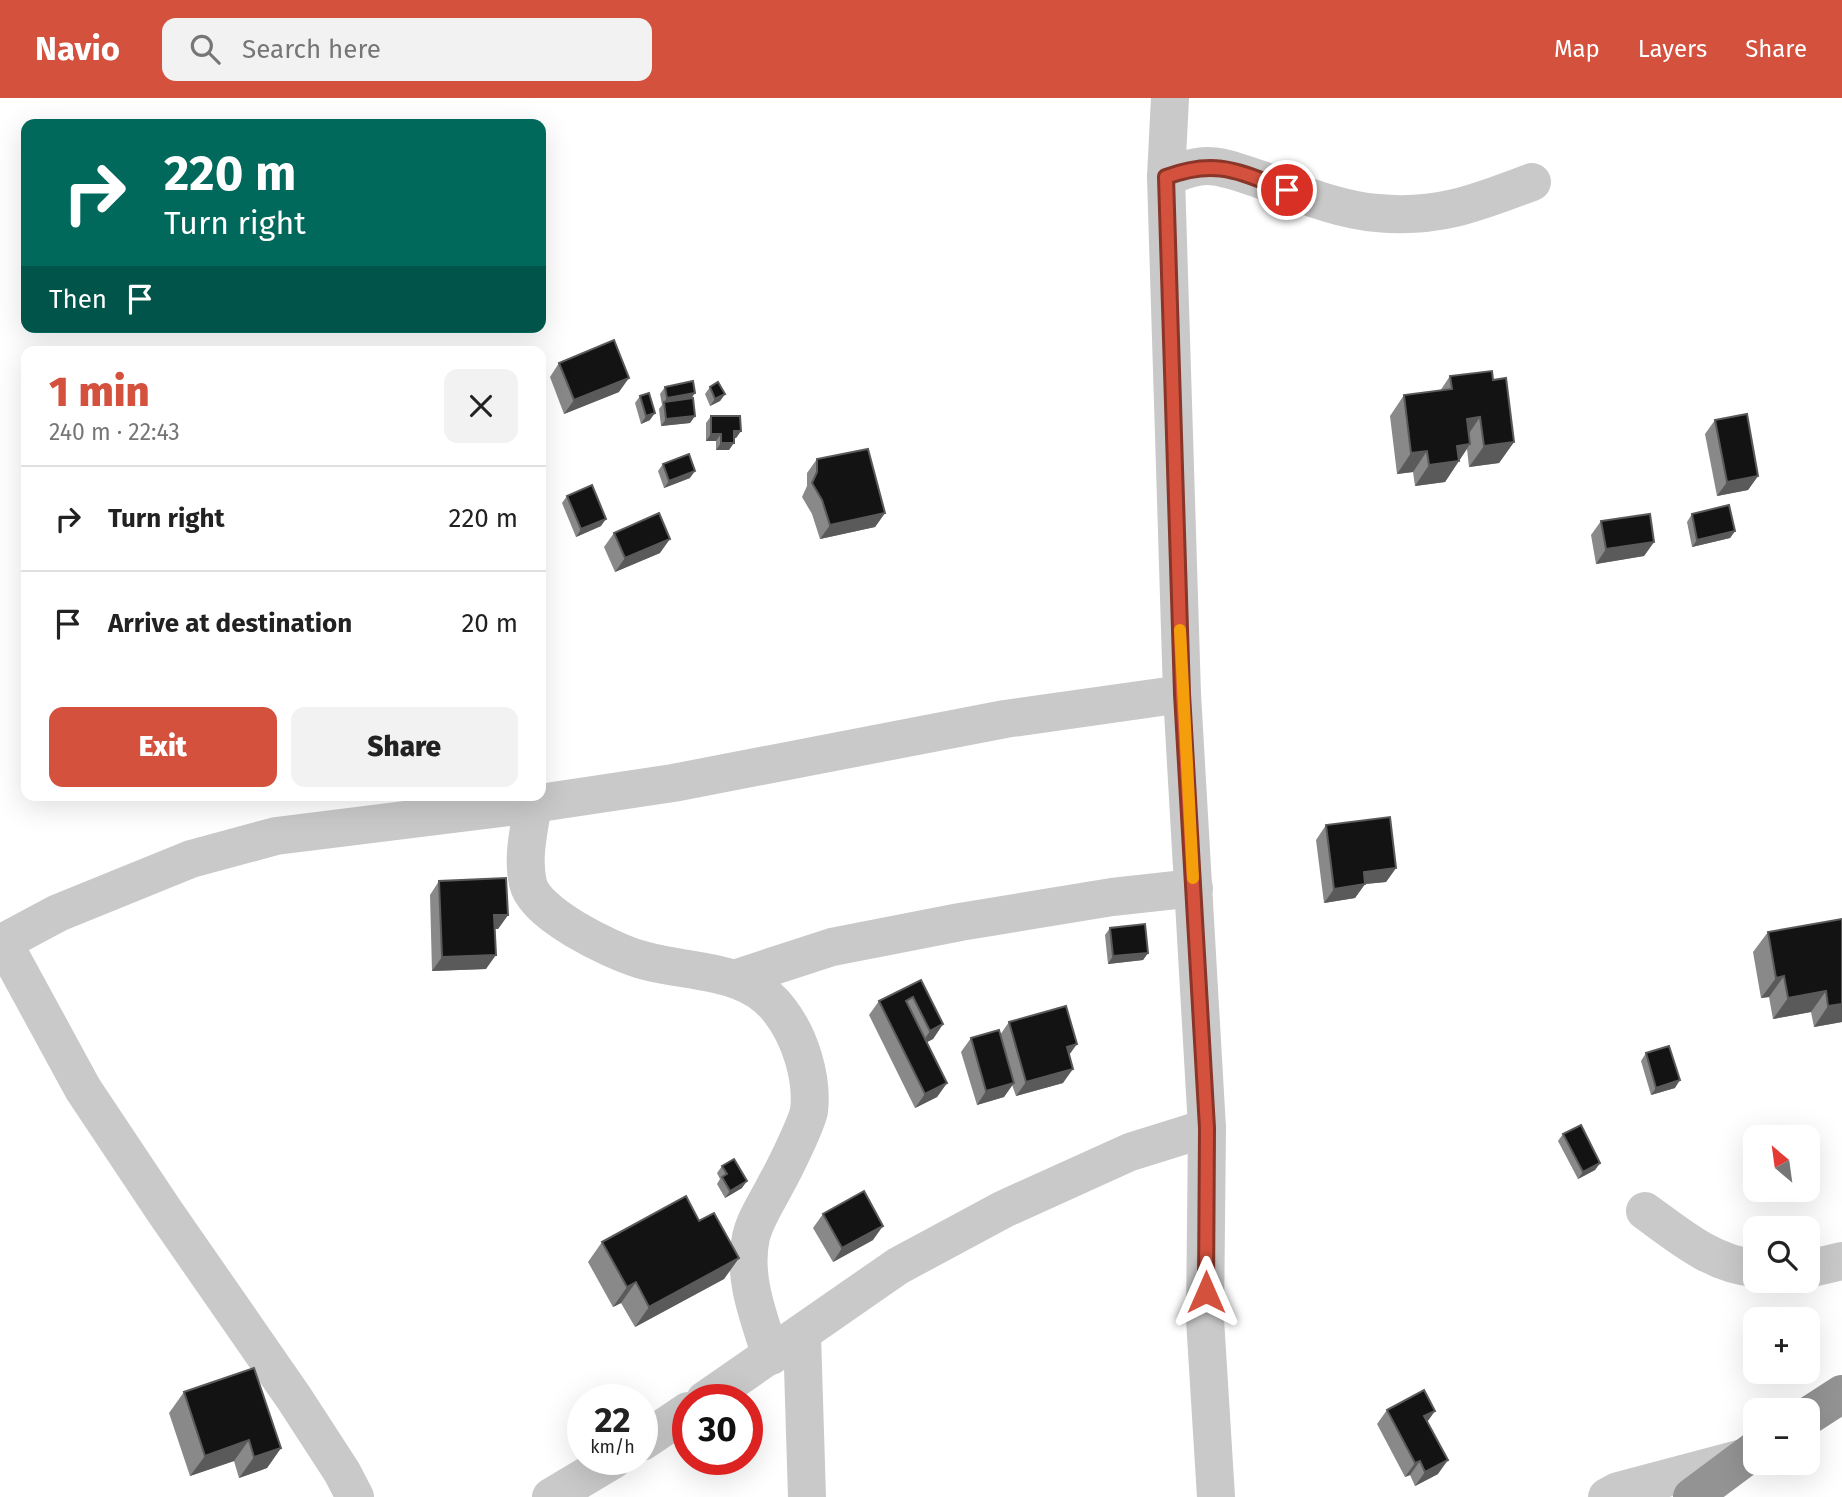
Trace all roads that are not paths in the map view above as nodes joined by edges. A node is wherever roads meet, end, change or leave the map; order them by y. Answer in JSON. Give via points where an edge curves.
{"nodes":[{"id":1,"x":1170,"y":98,"type":"edge"},
{"id":2,"x":1166,"y":177,"type":"junction"},
{"id":3,"x":1532,"y":182,"type":"dead end"},
{"id":4,"x":1182,"y":694,"type":"junction"},
{"id":5,"x":533,"y":804,"type":"junction"},
{"id":6,"x":1194,"y":888,"type":"junction"},
{"id":7,"x":1,"y":943,"type":"edge"},
{"id":8,"x":734,"y":979,"type":"junction"},
{"id":9,"x":1207,"y":1128,"type":"junction"},
{"id":10,"x":1645,"y":1211,"type":"dead end"},
{"id":11,"x":1842,"y":1261,"type":"edge"},
{"id":12,"x":1820,"y":1266,"type":"edge"},
{"id":13,"x":1743,"y":1267,"type":"edge"},
{"id":14,"x":786,"y":1345,"type":"junction"},
{"id":15,"x":729,"y":1384,"type":"edge"},
{"id":16,"x":1842,"y":1394,"type":"edge"},
{"id":17,"x":1820,"y":1408,"type":"edge"},
{"id":18,"x":1743,"y":1455,"type":"edge"},
{"id":19,"x":1743,"y":1458,"type":"edge"},
{"id":20,"x":588,"y":1475,"type":"edge"},
{"id":21,"x":355,"y":1497,"type":"edge"},
{"id":22,"x":551,"y":1497,"type":"edge"},
{"id":23,"x":807,"y":1497,"type":"edge"},
{"id":24,"x":1216,"y":1497,"type":"edge"},
{"id":25,"x":1606,"y":1497,"type":"edge"},
{"id":26,"x":1692,"y":1497,"type":"edge"}],
"edges":[{"from":1,"to":2,"type":"street"},
{"from":2,"to":3,"type":"street","via":[[1188,169],[1218,167],[1310,198],[1374,213],[1428,215],[1479,203]]},
{"from":2,"to":4,"type":"street"},
{"from":4,"to":5,"type":"street","via":[[1005,719],[673,783]]},
{"from":4,"to":6,"type":"street"},
{"from":5,"to":7,"type":"street","via":[[264,839],[191,859],[58,913]]},
{"from":5,"to":8,"type":"street","via":[[525,869],[528,887],[552,915],[639,959]]},
{"from":6,"to":8,"type":"street","via":[[947,924],[832,947]]},
{"from":6,"to":9,"type":"street"},
{"from":7,"to":21,"type":"street","via":[[83,1089],[294,1398]]},
{"from":8,"to":14,"type":"street","via":[[759,991],[780,1009],[797,1038],[809,1082],[808,1113],[751,1235],[748,1265],[752,1296]]},
{"from":9,"to":14,"type":"street","via":[[1130,1152],[1004,1209],[898,1266]]},
{"from":9,"to":24,"type":"street","via":[[1205,1319]]},
{"from":10,"to":13,"type":"street","via":[[1693,1247]]},
{"from":11,"to":12,"type":"street"},
{"from":14,"to":15,"type":"street"},
{"from":14,"to":23,"type":"street"},
{"from":16,"to":17,"type":"highway"},
{"from":18,"to":25,"type":"street"},
{"from":19,"to":26,"type":"highway"},
{"from":20,"to":22,"type":"street"}]}
